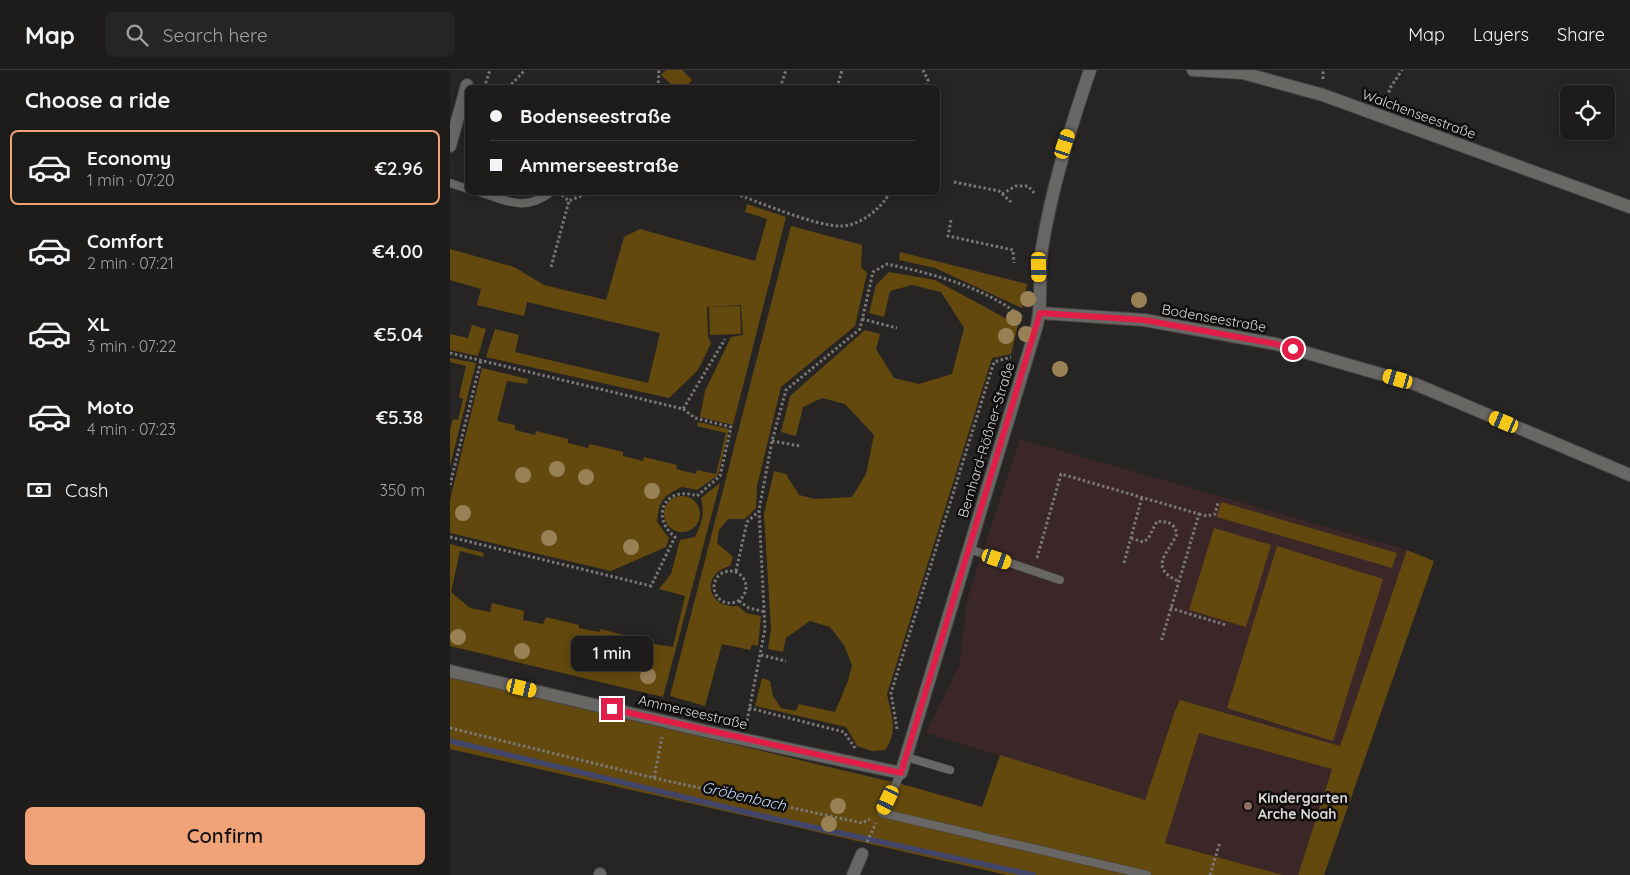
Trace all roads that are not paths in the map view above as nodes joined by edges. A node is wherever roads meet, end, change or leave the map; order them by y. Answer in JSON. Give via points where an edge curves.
{"nodes":[{"id":1,"x":1090,"y":70,"type":"edge"},
{"id":2,"x":1193,"y":70,"type":"edge"},
{"id":3,"x":465,"y":93,"type":"edge"},
{"id":4,"x":450,"y":146,"type":"edge"},
{"id":5,"x":450,"y":183,"type":"edge"},
{"id":6,"x":465,"y":188,"type":"edge"},
{"id":7,"x":488,"y":195,"type":"edge"},
{"id":8,"x":547,"y":195,"type":"edge"},
{"id":9,"x":1630,"y":207,"type":"edge"},
{"id":10,"x":1038,"y":319,"type":"junction"},
{"id":11,"x":1630,"y":475,"type":"edge"},
{"id":12,"x":969,"y":550,"type":"junction"},
{"id":13,"x":1060,"y":580,"type":"dead end"},
{"id":14,"x":450,"y":671,"type":"edge"},
{"id":15,"x":906,"y":757,"type":"junction"},
{"id":16,"x":950,"y":770,"type":"dead end"},
{"id":17,"x":901,"y":773,"type":"junction"},
{"id":18,"x":862,"y":854,"type":"dead end"},
{"id":19,"x":854,"y":875,"type":"edge"},
{"id":20,"x":1147,"y":875,"type":"edge"}],
"edges":[{"from":1,"to":10,"type":"street","name":"Bernhard-Rößner-Straße","via":[[1065,144],[1048,213],[1039,267]]},
{"from":2,"to":9,"type":"street","name":"Walchenseestraße","via":[[1243,74],[1323,95]]},
{"from":3,"to":4,"type":"street"},
{"from":5,"to":6,"type":"lane"},
{"from":7,"to":8,"type":"lane","via":[[518,205],[540,201]]},
{"from":10,"to":11,"type":"street","name":"Bodenseestraße","via":[[1144,320],[1276,344],[1415,384]]},
{"from":10,"to":12,"type":"street","name":"Bernhard-Rößner-Straße"},
{"from":12,"to":13,"type":"lane"},
{"from":12,"to":15,"type":"street","name":"Bernhard-Rößner-Straße"},
{"from":14,"to":17,"type":"street","name":"Ammerseestraße"},
{"from":15,"to":16,"type":"lane"},
{"from":15,"to":17,"type":"street","name":"Bernhard-Rößner-Straße"},
{"from":17,"to":20,"type":"lane","name":"Bernhard-Rößner-Straße","via":[[882,813]]},
{"from":18,"to":19,"type":"street"}]}
